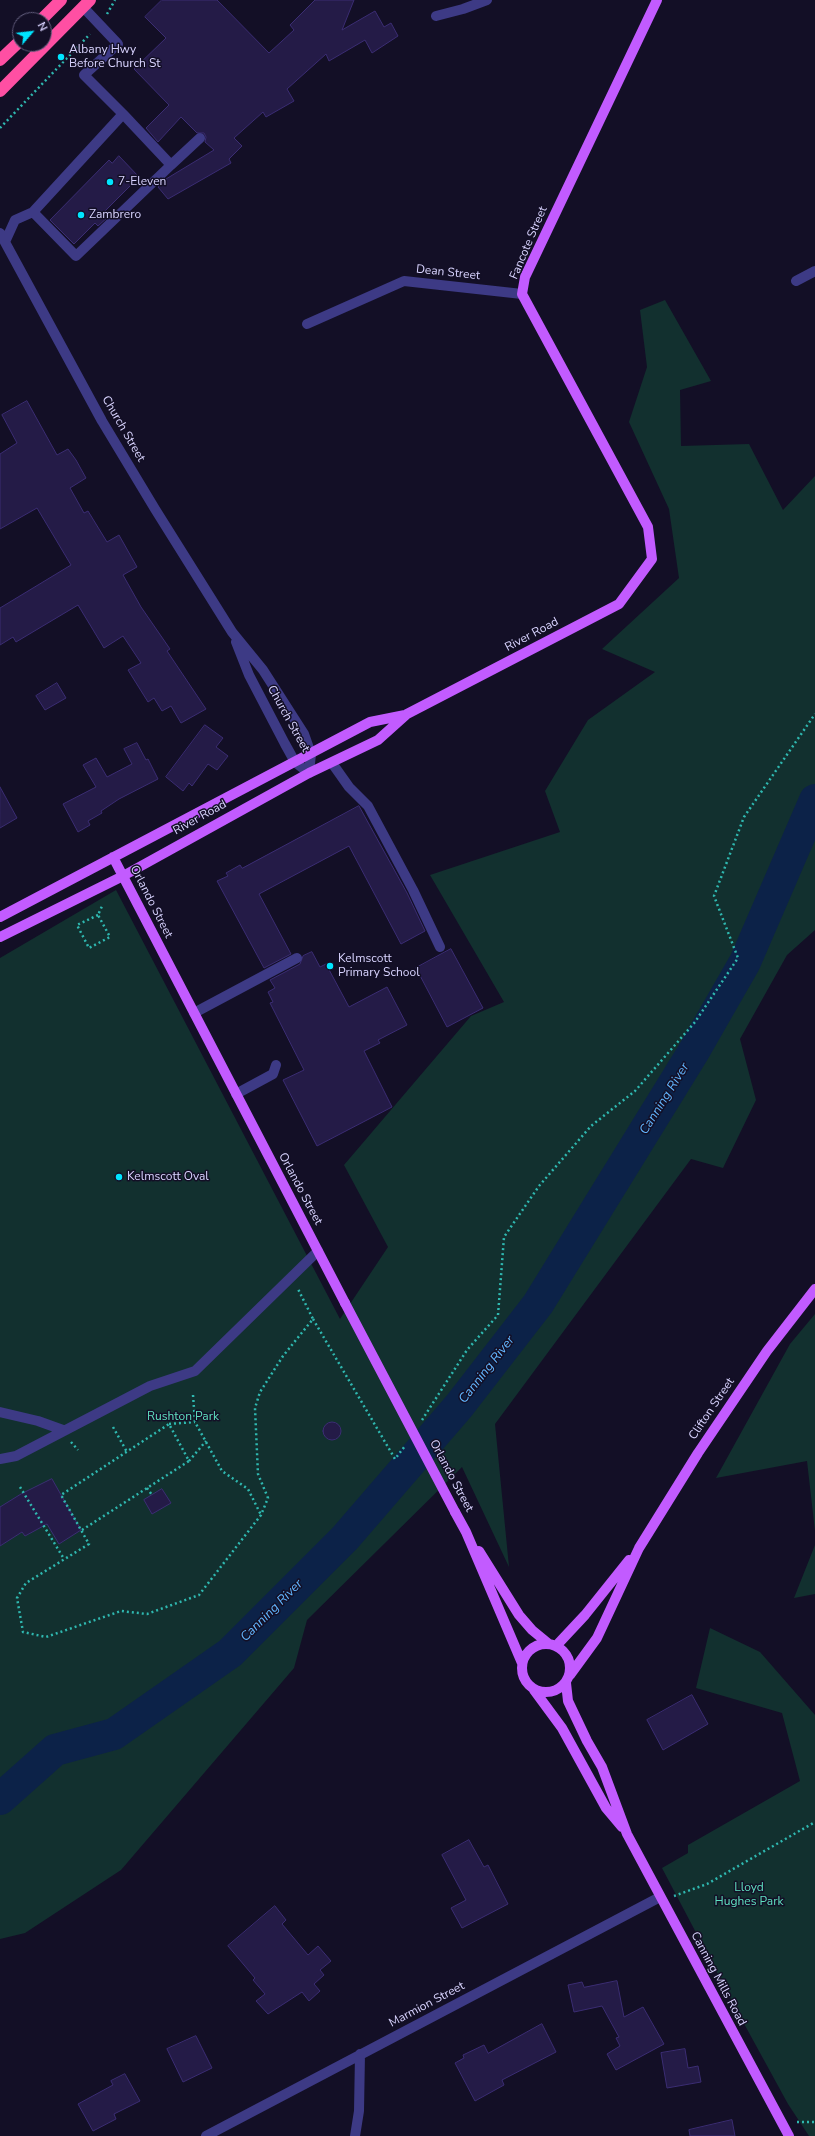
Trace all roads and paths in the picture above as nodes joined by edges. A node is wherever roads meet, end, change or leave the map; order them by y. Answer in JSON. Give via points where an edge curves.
{"nodes":[{"id":1,"x":62,"y":0,"type":"edge"},
{"id":2,"x":115,"y":0,"type":"edge"},
{"id":3,"x":487,"y":0,"type":"edge"},
{"id":4,"x":657,"y":0,"type":"edge"},
{"id":5,"x":86,"y":4,"type":"edge"},
{"id":6,"x":49,"y":12,"type":"edge"},
{"id":7,"x":436,"y":16,"type":"dead end"},
{"id":8,"x":100,"y":25,"type":"junction"},
{"id":9,"x":12,"y":49,"type":"edge"},
{"id":10,"x":0,"y":60,"type":"edge"},
{"id":11,"x":0,"y":91,"type":"edge"},
{"id":12,"x":123,"y":114,"type":"junction"},
{"id":13,"x":0,"y":128,"type":"edge"},
{"id":14,"x":200,"y":138,"type":"dead end"},
{"id":15,"x":171,"y":165,"type":"junction"},
{"id":16,"x":34,"y":212,"type":"junction"},
{"id":17,"x":2,"y":238,"type":"edge"},
{"id":18,"x":815,"y":271,"type":"edge"},
{"id":19,"x":796,"y":281,"type":"dead end"},
{"id":20,"x":522,"y":294,"type":"junction"},
{"id":21,"x":307,"y":324,"type":"dead end"},
{"id":22,"x":652,"y":558,"type":"joint"},
{"id":23,"x":232,"y":632,"type":"junction"},
{"id":24,"x":407,"y":714,"type":"junction"},
{"id":25,"x":815,"y":714,"type":"edge"},
{"id":26,"x":311,"y":754,"type":"junction"},
{"id":27,"x":296,"y":762,"type":"junction"},
{"id":28,"x":332,"y":763,"type":"junction"},
{"id":29,"x":309,"y":773,"type":"junction"},
{"id":30,"x":113,"y":857,"type":"junction"},
{"id":31,"x":123,"y":876,"type":"junction"},
{"id":32,"x":103,"y":904,"type":"dead end"},
{"id":33,"x":98,"y":915,"type":"junction"},
{"id":34,"x":0,"y":917,"type":"edge"},
{"id":35,"x":0,"y":937,"type":"edge"},
{"id":36,"x":440,"y":946,"type":"dead end"},
{"id":37,"x":296,"y":958,"type":"dead end"},
{"id":38,"x":194,"y":1013,"type":"junction"},
{"id":39,"x":276,"y":1066,"type":"dead end"},
{"id":40,"x":236,"y":1094,"type":"junction"},
{"id":41,"x":318,"y":1251,"type":"junction"},
{"id":42,"x":297,"y":1286,"type":"dead end"},
{"id":43,"x":815,"y":1289,"type":"edge"},
{"id":44,"x":313,"y":1319,"type":"junction"},
{"id":45,"x":193,"y":1395,"type":"dead end"},
{"id":46,"x":0,"y":1412,"type":"edge"},
{"id":47,"x":195,"y":1422,"type":"junction"},
{"id":48,"x":169,"y":1424,"type":"junction"},
{"id":49,"x":418,"y":1425,"type":"dead end"},
{"id":50,"x":112,"y":1427,"type":"dead end"},
{"id":51,"x":65,"y":1434,"type":"junction"},
{"id":52,"x":206,"y":1441,"type":"junction"},
{"id":53,"x":405,"y":1445,"type":"dead end"},
{"id":54,"x":78,"y":1450,"type":"dead end"},
{"id":55,"x":127,"y":1452,"type":"junction"},
{"id":56,"x":0,"y":1459,"type":"edge"},
{"id":57,"x":189,"y":1461,"type":"junction"},
{"id":58,"x":20,"y":1487,"type":"dead end"},
{"id":59,"x":148,"y":1488,"type":"junction"},
{"id":60,"x":152,"y":1495,"type":"dead end"},
{"id":61,"x":261,"y":1515,"type":"junction"},
{"id":62,"x":82,"y":1530,"type":"junction"},
{"id":63,"x":466,"y":1532,"type":"junction"},
{"id":64,"x":639,"y":1548,"type":"junction"},
{"id":65,"x":64,"y":1559,"type":"junction"},
{"id":66,"x":553,"y":1645,"type":"junction"},
{"id":67,"x":522,"y":1663,"type":"junction"},
{"id":68,"x":568,"y":1679,"type":"junction"},
{"id":69,"x":534,"y":1690,"type":"junction"},
{"id":70,"x":815,"y":1822,"type":"edge"},
{"id":71,"x":627,"y":1834,"type":"junction"},
{"id":72,"x":660,"y":1897,"type":"junction"},
{"id":73,"x":360,"y":2054,"type":"junction"},
{"id":74,"x":797,"y":2122,"type":"dead end"},
{"id":75,"x":815,"y":2122,"type":"edge"},
{"id":76,"x":206,"y":2136,"type":"edge"},
{"id":77,"x":355,"y":2136,"type":"edge"},
{"id":78,"x":788,"y":2136,"type":"edge"}],
"edges":[{"from":1,"to":6,"type":"highway"},
{"from":2,"to":8,"type":"path"},
{"from":3,"to":7,"type":"street"},
{"from":4,"to":20,"type":"main road","name":"Fancote Street","via":[[526,277]]},
{"from":5,"to":8,"type":"street"},
{"from":5,"to":11,"type":"highway"},
{"from":8,"to":12,"type":"street","via":[[118,44],[84,75]]},
{"from":8,"to":13,"type":"path"},
{"from":9,"to":10,"type":"highway"},
{"from":12,"to":15,"type":"street"},
{"from":12,"to":16,"type":"street"},
{"from":14,"to":15,"type":"street"},
{"from":15,"to":16,"type":"street","via":[[76,256]]},
{"from":16,"to":17,"type":"street","via":[[15,220]]},
{"from":17,"to":23,"type":"street","name":"Church Street","via":[[102,421]]},
{"from":18,"to":19,"type":"street"},
{"from":20,"to":21,"type":"street","name":"Dean Street","via":[[404,281]]},
{"from":20,"to":22,"type":"main road","name":"Fancote Street","via":[[648,527]]},
{"from":22,"to":24,"type":"main road","name":"River Road","via":[[618,604]]},
{"from":23,"to":26,"type":"street","name":"Church Street","via":[[263,670],[304,734]]},
{"from":23,"to":27,"type":"street","name":"Church Street","via":[[249,675]]},
{"from":24,"to":26,"type":"main road","name":"River Road","via":[[370,722]]},
{"from":24,"to":28,"type":"main road","name":"River Road","via":[[378,740]]},
{"from":25,"to":49,"type":"path","via":[[744,817],[714,896],[738,958],[695,1022],[635,1091],[591,1126],[530,1199],[504,1237],[498,1314],[467,1350]]},
{"from":26,"to":27,"type":"main road","name":"River Road"},
{"from":26,"to":29,"type":"street","name":"Church Street"},
{"from":27,"to":29,"type":"street","name":"Church Street"},
{"from":27,"to":30,"type":"main road","name":"River Road"},
{"from":28,"to":29,"type":"main road","name":"River Road"},
{"from":28,"to":36,"type":"street","via":[[346,783],[368,806]]},
{"from":29,"to":31,"type":"main road","name":"River Road"},
{"from":30,"to":31,"type":"main road","name":"Orlando Street"},
{"from":30,"to":34,"type":"main road","name":"River Road"},
{"from":31,"to":35,"type":"main road","name":"River Road"},
{"from":31,"to":38,"type":"main road","name":"Orlando Street"},
{"from":32,"to":33,"type":"path"},
{"from":33,"to":33,"type":"path","via":[[110,937],[89,948],[77,925]]},
{"from":37,"to":38,"type":"street"},
{"from":38,"to":40,"type":"main road","name":"Orlando Street"},
{"from":39,"to":40,"type":"street","via":[[273,1074]]},
{"from":40,"to":41,"type":"main road","name":"Orlando Street"},
{"from":41,"to":51,"type":"street","via":[[195,1371],[150,1386]]},
{"from":41,"to":63,"type":"main road","name":"Orlando Street","bridge":true},
{"from":42,"to":44,"type":"path"},
{"from":43,"to":64,"type":"main road","name":"Clifton Street","via":[[767,1351],[698,1453]]},
{"from":44,"to":53,"type":"path","via":[[395,1460]]},
{"from":44,"to":61,"type":"path","via":[[283,1356],[260,1392],[254,1408],[258,1474],[268,1498]]},
{"from":45,"to":47,"type":"path"},
{"from":46,"to":51,"type":"street","via":[[38,1421]]},
{"from":47,"to":48,"type":"path"},
{"from":47,"to":52,"type":"path"},
{"from":48,"to":55,"type":"path"},
{"from":48,"to":57,"type":"path"},
{"from":50,"to":55,"type":"path"},
{"from":51,"to":54,"type":"path"},
{"from":51,"to":56,"type":"street","via":[[16,1456]]},
{"from":52,"to":57,"type":"path"},
{"from":52,"to":61,"type":"path","via":[[222,1471],[248,1489]]},
{"from":55,"to":62,"type":"path","via":[[61,1495]]},
{"from":57,"to":59,"type":"path"},
{"from":58,"to":65,"type":"path"},
{"from":59,"to":60,"type":"path"},
{"from":59,"to":62,"type":"path"},
{"from":61,"to":65,"type":"path","via":[[199,1595],[147,1614],[121,1611],[46,1636],[23,1632],[17,1598],[26,1582]]},
{"from":62,"to":65,"type":"path","via":[[89,1544]]},
{"from":63,"to":66,"type":"main road","name":"Orlando Street","via":[[518,1615],[532,1630]]},
{"from":63,"to":67,"type":"main road","name":"Orlando Street"},
{"from":64,"to":66,"type":"main road","name":"Clifton Street","via":[[585,1615]]},
{"from":64,"to":68,"type":"main road","name":"Clifton Street","via":[[597,1638]]},
{"from":66,"to":67,"type":"main road","via":[[533,1647],[527,1652]]},
{"from":66,"to":68,"type":"main road","via":[[569,1659]]},
{"from":67,"to":69,"type":"main road","via":[[523,1677]]},
{"from":68,"to":69,"type":"main road","via":[[560,1689],[551,1692]]},
{"from":68,"to":71,"type":"main road","name":"Canning Mills Road","via":[[568,1701],[602,1767]]},
{"from":69,"to":71,"type":"main road","name":"Canning Mills Road","via":[[562,1728],[606,1808]]},
{"from":70,"to":72,"type":"path","via":[[707,1884],[674,1896]]},
{"from":71,"to":72,"type":"main road","name":"Canning Mills Road"},
{"from":72,"to":73,"type":"street","name":"Marmion Street"},
{"from":72,"to":78,"type":"main road","name":"Canning Mills Road"},
{"from":73,"to":76,"type":"street","name":"Marmion Street"},
{"from":73,"to":77,"type":"street"},
{"from":74,"to":75,"type":"path"}]}
